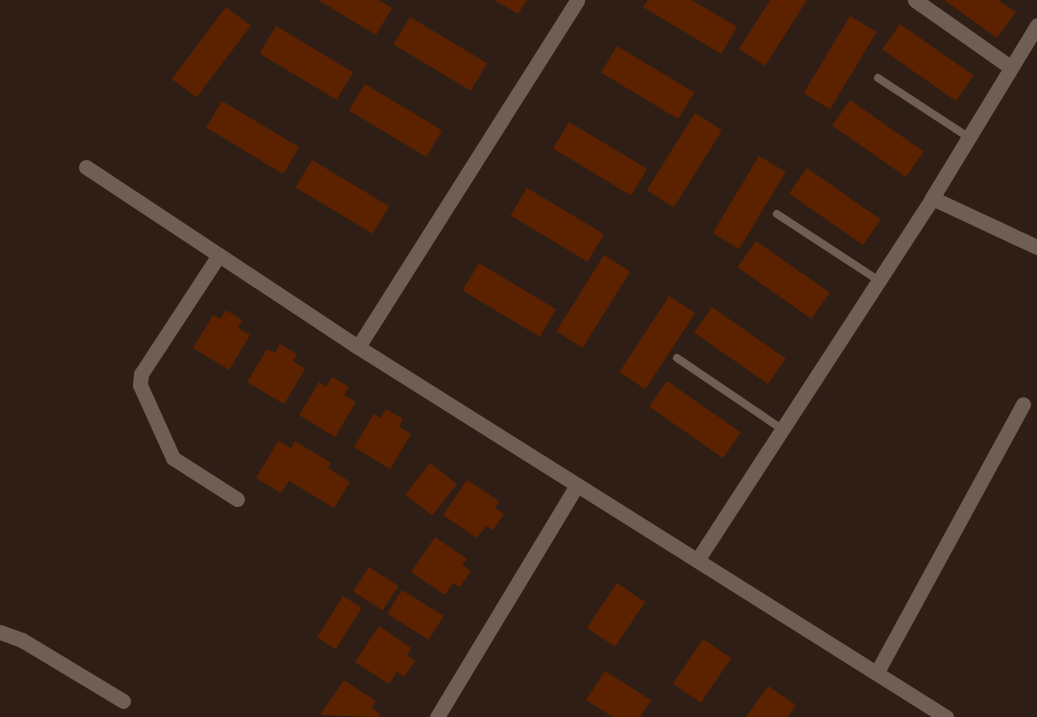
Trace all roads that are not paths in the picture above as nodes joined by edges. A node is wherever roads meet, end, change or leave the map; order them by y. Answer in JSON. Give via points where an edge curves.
{"nodes":[{"id":1,"x":577,"y":0,"type":"edge"},
{"id":2,"x":915,"y":0,"type":"edge"},
{"id":3,"x":1037,"y":25,"type":"edge"},
{"id":4,"x":1009,"y":66,"type":"junction"},
{"id":5,"x":878,"y":78,"type":"dead end"},
{"id":6,"x":968,"y":137,"type":"junction"},
{"id":7,"x":86,"y":167,"type":"dead end"},
{"id":8,"x":932,"y":198,"type":"junction"},
{"id":9,"x":777,"y":214,"type":"dead end"},
{"id":10,"x":1037,"y":247,"type":"edge"},
{"id":11,"x":219,"y":255,"type":"junction"},
{"id":12,"x":878,"y":280,"type":"junction"},
{"id":13,"x":358,"y":347,"type":"junction"},
{"id":14,"x":677,"y":358,"type":"dead end"},
{"id":15,"x":1023,"y":404,"type":"dead end"},
{"id":16,"x":782,"y":429,"type":"junction"},
{"id":17,"x":577,"y":485,"type":"junction"},
{"id":18,"x":237,"y":499,"type":"dead end"},
{"id":19,"x":698,"y":559,"type":"junction"},
{"id":20,"x":0,"y":632,"type":"edge"},
{"id":21,"x":877,"y":672,"type":"junction"},
{"id":22,"x":123,"y":701,"type":"dead end"},
{"id":23,"x":438,"y":717,"type":"edge"},
{"id":24,"x":946,"y":717,"type":"edge"}],
"edges":[{"from":1,"to":13,"type":"street"},
{"from":2,"to":4,"type":"street"},
{"from":3,"to":4,"type":"street"},
{"from":4,"to":6,"type":"street"},
{"from":5,"to":6,"type":"lane"},
{"from":6,"to":8,"type":"street"},
{"from":7,"to":11,"type":"street"},
{"from":8,"to":10,"type":"street"},
{"from":8,"to":12,"type":"street"},
{"from":9,"to":12,"type":"lane"},
{"from":11,"to":13,"type":"street"},
{"from":11,"to":18,"type":"street","via":[[141,374],[140,384],[173,458]]},
{"from":12,"to":16,"type":"street"},
{"from":13,"to":17,"type":"street"},
{"from":14,"to":16,"type":"lane"},
{"from":15,"to":21,"type":"street"},
{"from":16,"to":19,"type":"street"},
{"from":17,"to":19,"type":"street"},
{"from":17,"to":23,"type":"street"},
{"from":19,"to":21,"type":"street"},
{"from":20,"to":22,"type":"street","via":[[22,640]]},
{"from":21,"to":24,"type":"street"}]}
